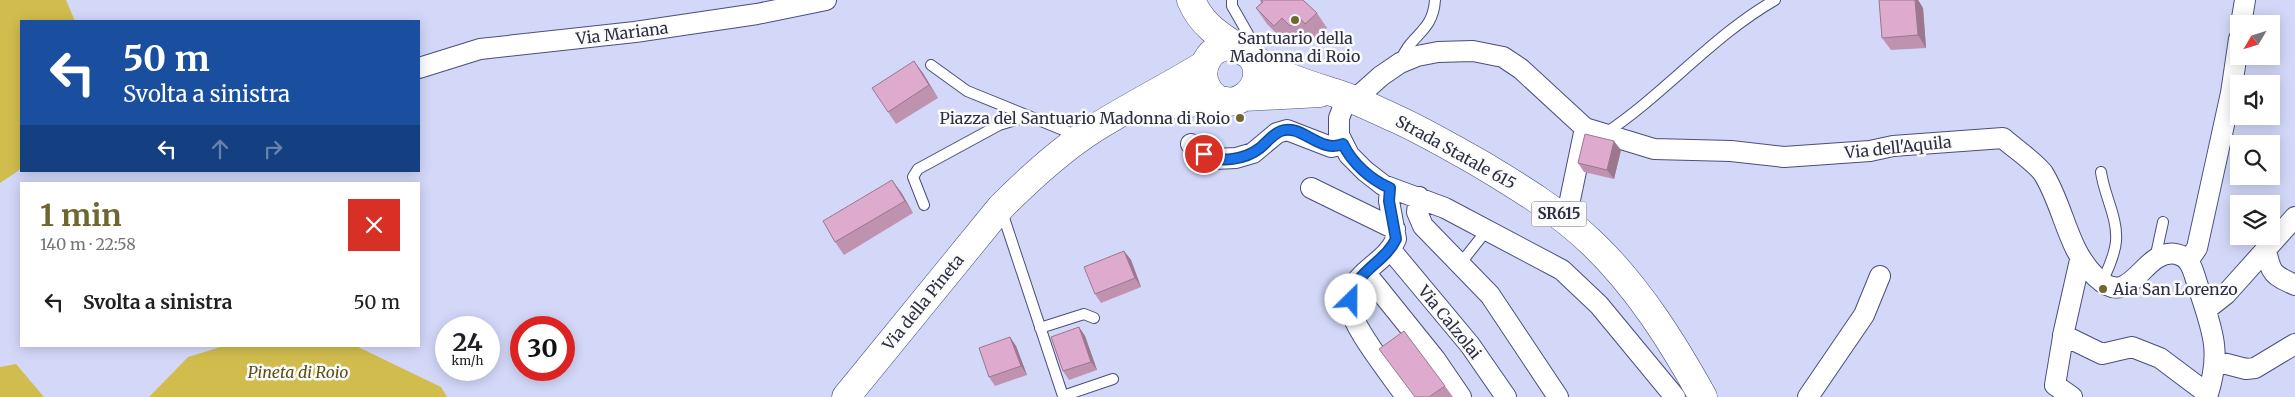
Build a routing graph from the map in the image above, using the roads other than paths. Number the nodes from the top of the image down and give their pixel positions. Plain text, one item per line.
1 (826, 0) edge
2 (1191, 0) edge
3 (1232, 0) edge
4 (1435, 0) edge
5 (1775, 0) edge
6 (2244, 0) edge
7 (2242, 15) edge
8 (1245, 52) junction
9 (1205, 63) junction
10 (1400, 63) junction
11 (931, 65) dead end
12 (2235, 65) edge
13 (420, 68) edge
14 (1345, 97) junction
15 (1235, 99) junction
16 (1029, 116) junction
17 (1113, 118) junction
18 (1594, 131) junction
19 (1082, 137) junction
20 (1192, 144) dead end
21 (1343, 144) junction
22 (2101, 172) dead end
23 (1311, 188) dead end
24 (1390, 188) junction
25 (1419, 197) junction
26 (924, 204) dead end
27 (1001, 208) junction
28 (2295, 217) edge
29 (1566, 219) junction
30 (2163, 222) dead end
31 (1395, 229) junction
32 (1487, 230) junction
33 (1390, 249) junction
34 (2266, 250) junction
35 (2155, 259) junction
36 (2080, 260) junction
37 (2188, 261) junction
38 (1460, 264) junction
39 (1365, 272) junction
40 (1880, 276) dead end
41 (2102, 283) junction
42 (2295, 285) edge
43 (2207, 309) junction
44 (1094, 318) dead end
45 (1040, 328) junction
46 (2063, 336) junction
47 (2295, 344) edge
48 (2215, 361) junction
49 (1113, 380) dead end
50 (2208, 395) edge
51 (846, 397) edge
52 (1406, 397) edge
53 (1461, 397) edge
54 (1506, 397) edge
55 (1558, 397) edge
56 (1675, 397) edge
57 (1703, 397) edge
58 (1808, 397) edge
59 (2072, 397) edge

1 - 13 street, Via Mariana
2 - 8 main road, SR615
2 - 9 main road, SR615
3 - 8 lane
4 - 10 lane
5 - 18 lane
6 - 7 street
8 - 9 main road
8 - 14 main road, SR615
8 - 15 main road
9 - 15 main road, SR615
9 - 17 main road, Via della Pineta
10 - 14 street, Via dell'Aquila
10 - 18 street, Via dell'Aquila
11 - 16 lane
12 - 37 street
14 - 15 main road, SR615
14 - 21 street
14 - 29 main road, Strada Statale 615 / SR615
15 - 17 main road, Via della Pineta
16 - 19 lane
16 - 26 lane
17 - 19 main road, Via della Pineta
18 - 29 street
18 - 36 street, Via dell'Aquila
19 - 27 main road, Via della Pineta
20 - 21 street
21 - 24 street
22 - 41 lane
23 - 31 street
24 - 25 street
24 - 31 street
25 - 32 street
25 - 38 street
27 - 45 lane
27 - 51 main road, Via della Pineta
28 - 34 street
29 - 57 main road, Strada Statale 615 / SR615
30 - 35 lane
31 - 33 street
32 - 38 lane
32 - 56 street
33 - 39 street
33 - 54 street, Via Calzolai
34 - 42 street
34 - 43 street
35 - 37 street
35 - 41 street
36 - 41 street, Via dell'Aquila
36 - 46 street
37 - 43 street
38 - 55 street
39 - 52 street
39 - 53 street
40 - 58 street
43 - 48 street
44 - 45 lane
45 - 49 lane
46 - 50 street
46 - 59 street
47 - 48 street
48 - 50 street

